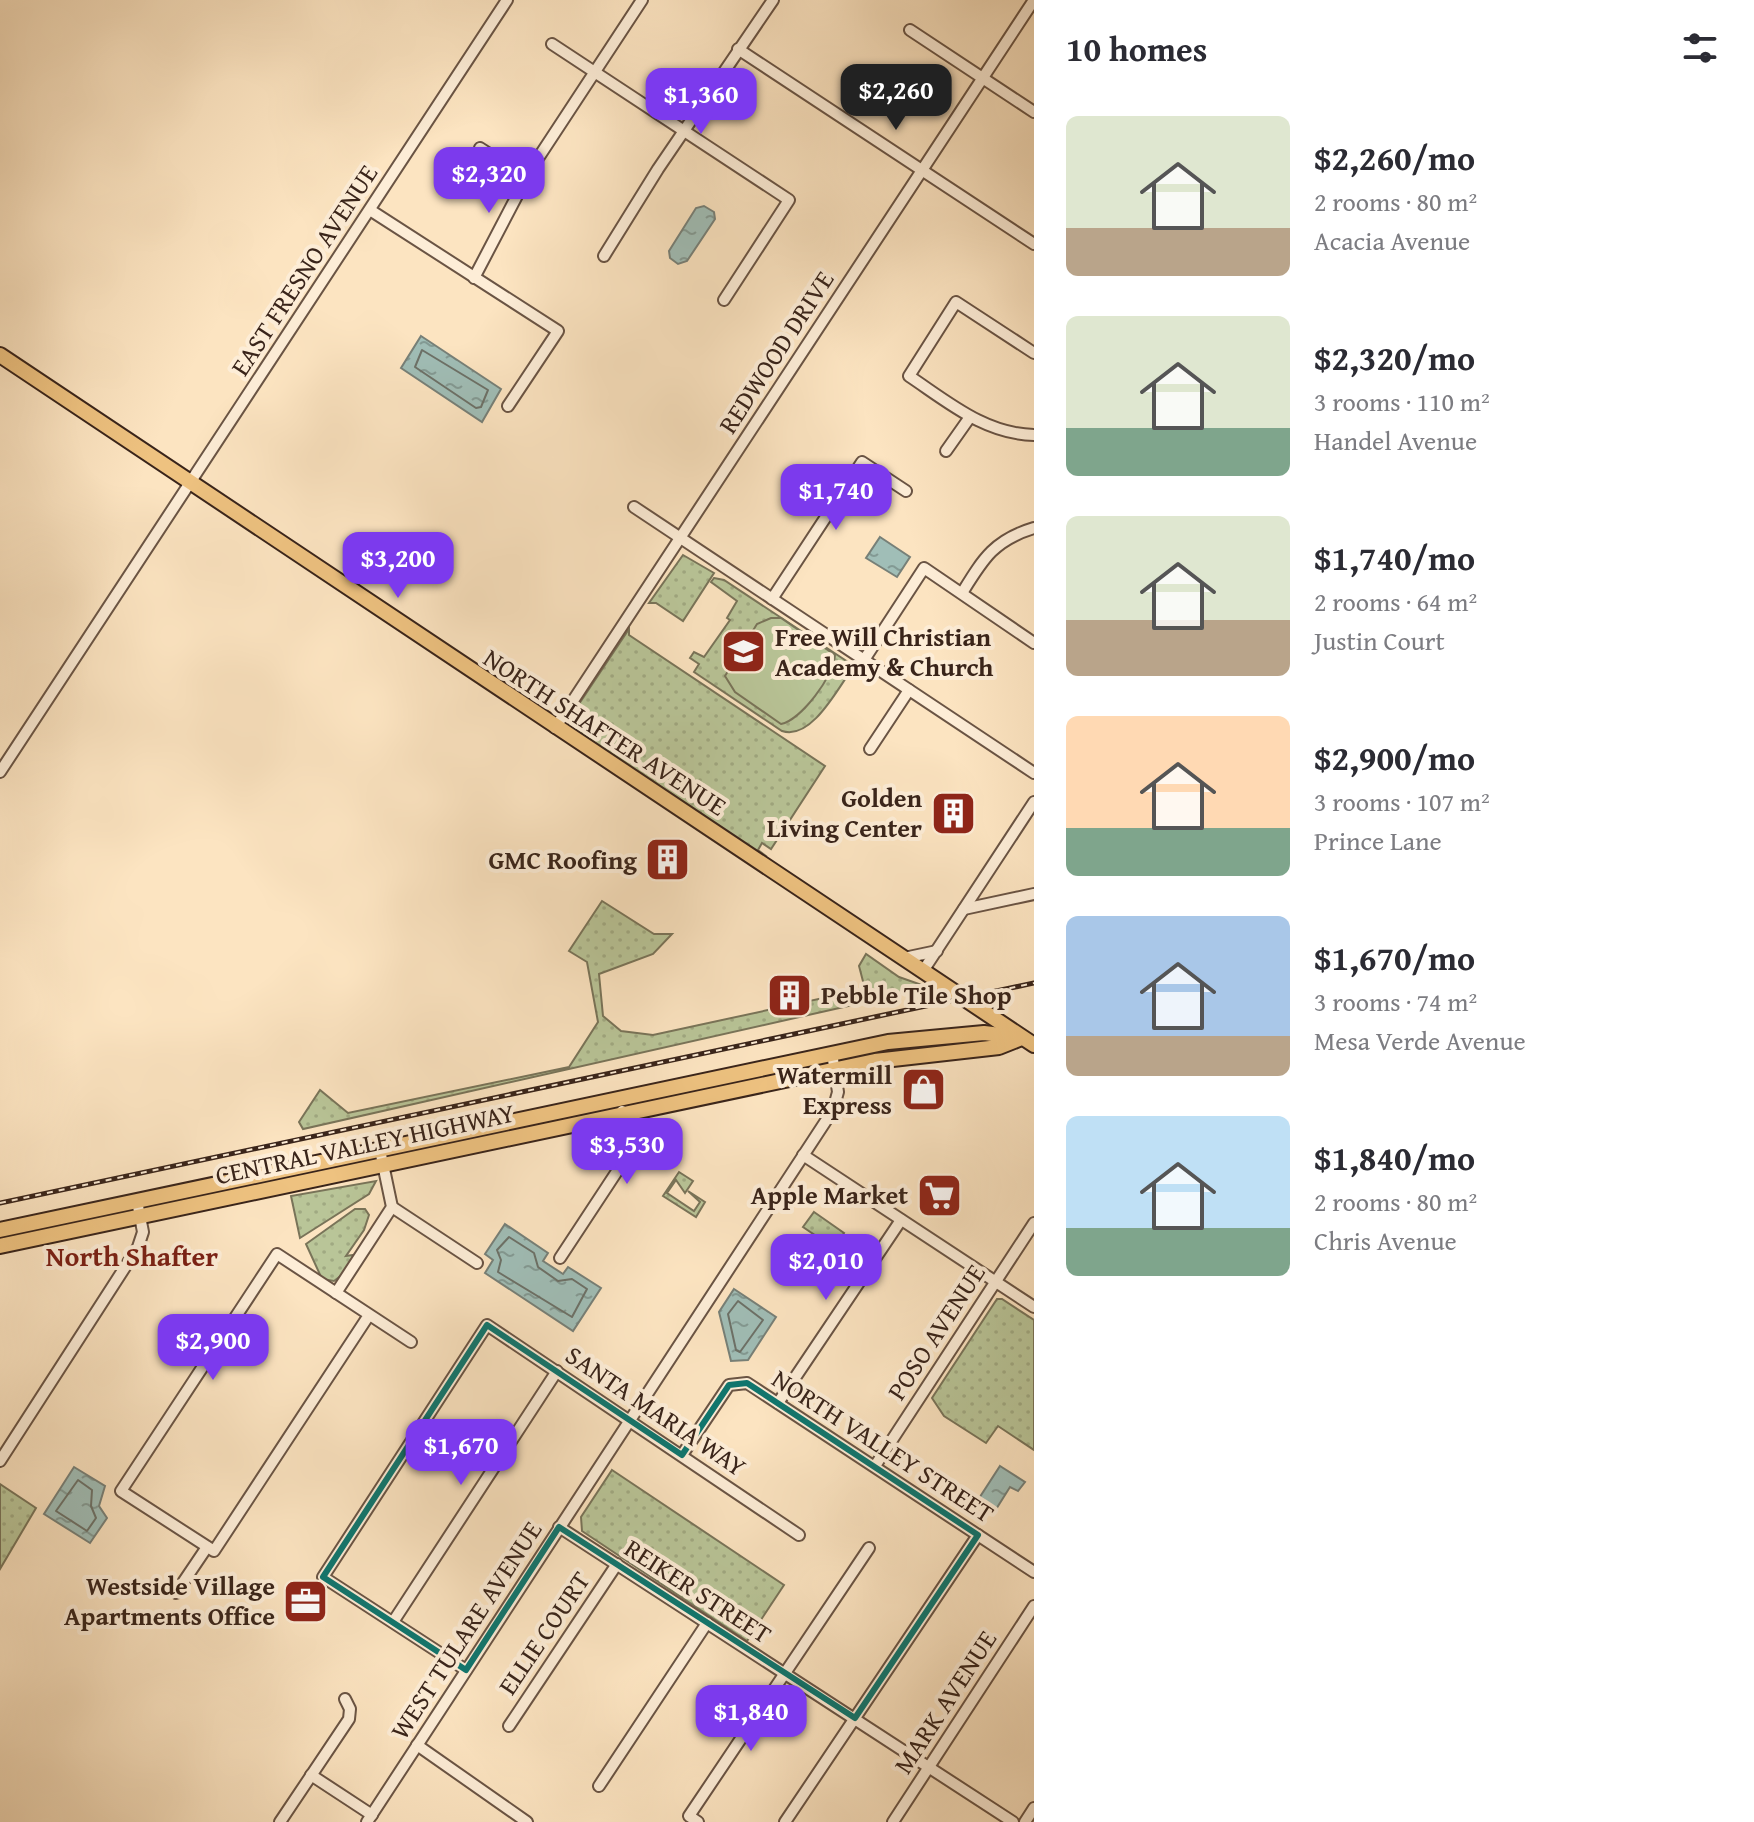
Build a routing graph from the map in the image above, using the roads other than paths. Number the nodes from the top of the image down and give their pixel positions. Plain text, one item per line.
1 (507, 0) edge
2 (642, 0) edge
3 (773, 0) edge
4 (1034, 0) edge
5 (910, 30) dead end
6 (552, 44) dead end
7 (738, 49) junction
8 (595, 72) junction
9 (983, 78) junction
10 (1034, 112) edge
11 (684, 131) junction
12 (480, 148) dead end
13 (922, 170) junction
14 (526, 178) junction
15 (370, 210) junction
16 (1034, 244) edge
17 (604, 256) dead end
18 (474, 278) junction
19 (724, 300) dead end
20 (1034, 353) edge
21 (0, 355) edge
22 (508, 406) dead end
23 (970, 417) junction
24 (1034, 435) edge
25 (946, 451) dead end
26 (191, 483) junction
27 (906, 491) dead end
28 (634, 507) dead end
29 (1034, 528) edge
30 (681, 538) junction
31 (962, 593) junction
32 (772, 599) junction
33 (1034, 643) edge
34 (864, 660) junction
35 (909, 690) junction
36 (555, 728) junction
37 (870, 749) dead end
38 (0, 772) edge
39 (1034, 773) edge
40 (1034, 802) edge
41 (1034, 894) edge
42 (964, 909) junction
43 (937, 951) junction
44 (904, 958) junction
45 (923, 971) junction
46 (1030, 1040) edge
47 (832, 1053) junction
48 (835, 1069) junction
49 (621, 1107) junction
50 (803, 1155) junction
51 (382, 1157) junction
52 (137, 1201) junction
53 (392, 1207) junction
54 (142, 1216) junction
55 (901, 1220) junction
56 (1034, 1223) edge
57 (0, 1230) edge
58 (0, 1246) edge
59 (560, 1258) dead end
60 (477, 1263) dead end
61 (995, 1282) junction
62 (336, 1293) junction
63 (1034, 1307) edge
64 (369, 1315) junction
65 (411, 1342) dead end
66 (557, 1371) junction
67 (778, 1403) junction
68 (630, 1419) junction
69 (682, 1455) junction
70 (0, 1461) edge
71 (875, 1466) junction
72 (559, 1527) junction
73 (799, 1535) dead end
74 (978, 1535) junction
75 (207, 1547) junction
76 (869, 1548) dead end
77 (617, 1564) junction
78 (1034, 1572) edge
79 (176, 1593) dead end
80 (1034, 1606) edge
81 (393, 1622) junction
82 (707, 1623) junction
83 (466, 1670) junction
84 (784, 1672) junction
85 (345, 1699) dead end
86 (855, 1718) junction
87 (509, 1726) dead end
88 (417, 1745) junction
89 (929, 1766) junction
90 (311, 1775) junction
91 (599, 1786) dead end
92 (1034, 1808) edge
93 (369, 1818) edge
94 (694, 1819) edge
95 (280, 1822) edge
96 (527, 1822) edge
97 (785, 1822) edge
98 (893, 1822) edge
99 (1013, 1822) edge
100 (1025, 1822) edge

1 - 15 street, EAST FRESNO AVENUE
2 - 8 street
3 - 7 street
4 - 9 street, REDWOOD DRIVE
5 - 9 street
6 - 8 street
7 - 11 street
7 - 13 street
8 - 11 street
8 - 14 street
9 - 10 street
9 - 13 street, REDWOOD DRIVE
11 - 17 street
11 - 19 street
12 - 14 street
13 - 16 street
13 - 30 street, REDWOOD DRIVE
14 - 18 street
15 - 18 street
15 - 26 street, EAST FRESNO AVENUE
18 - 22 street
20 - 23 street
21 - 26 main road, NORTH SHAFTER AVENUE
23 - 24 street
23 - 25 street
26 - 36 main road, NORTH SHAFTER AVENUE
26 - 38 street, EAST FRESNO AVENUE
27 - 32 street
28 - 30 street
29 - 31 street
30 - 32 street
30 - 36 street, REDWOOD DRIVE
31 - 33 street
31 - 34 street
32 - 34 street
34 - 35 street
35 - 37 street
35 - 39 street
36 - 44 main road, NORTH SHAFTER AVENUE
40 - 42 street
41 - 42 street
42 - 43 street
43 - 44 street
43 - 45 street
44 - 45 main road, NORTH SHAFTER AVENUE
45 - 46 main road, NORTH SHAFTER AVENUE
46 - 47 main road, CENTRAL VALLEY HIGHWAY
46 - 48 main road, CENTRAL VALLEY HIGHWAY
47 - 48 street, WEST TULARE AVENUE
47 - 49 main road, CENTRAL VALLEY HIGHWAY
48 - 49 main road, CENTRAL VALLEY HIGHWAY
48 - 50 street, WEST TULARE AVENUE
49 - 51 main road, CENTRAL VALLEY HIGHWAY
49 - 59 street
50 - 55 street
50 - 68 street, WEST TULARE AVENUE
51 - 52 main road, CENTRAL VALLEY HIGHWAY
51 - 53 street
51 - 54 main road, CENTRAL VALLEY HIGHWAY
52 - 54 street
52 - 57 main road, CENTRAL VALLEY HIGHWAY
53 - 60 street
53 - 62 street
54 - 58 main road, CENTRAL VALLEY HIGHWAY
54 - 70 street
55 - 61 street
55 - 67 street
56 - 61 street, POSO AVENUE
61 - 63 street
61 - 71 street, POSO AVENUE
62 - 64 street
62 - 75 street
64 - 65 street
64 - 75 street
66 - 68 street, SANTA MARIA WAY
66 - 81 street
66 - 81 street, SANTA MARIA WAY
67 - 69 street, NORTH VALLEY STREET
67 - 71 street, NORTH VALLEY STREET
68 - 69 street, SANTA MARIA WAY
68 - 72 street, WEST TULARE AVENUE
69 - 73 street, SANTA MARIA WAY
71 - 74 street, NORTH VALLEY STREET
72 - 77 street, REIKER STREET
72 - 83 street, WEST TULARE AVENUE
74 - 78 street, NORTH VALLEY STREET
74 - 86 street
75 - 79 street
76 - 84 street
77 - 82 street, REIKER STREET
77 - 87 street, ELLIE COURT
80 - 89 street, MARK AVENUE
81 - 83 street
82 - 84 street, REIKER STREET
82 - 91 street
83 - 88 street, WEST TULARE AVENUE
84 - 86 street, REIKER STREET
84 - 94 street
85 - 90 street
86 - 89 street, REIKER STREET
86 - 97 street
88 - 93 street, WEST TULARE AVENUE
88 - 96 street
89 - 98 street, MARK AVENUE
89 - 99 street, REIKER STREET
90 - 93 street
90 - 95 street
92 - 100 street

